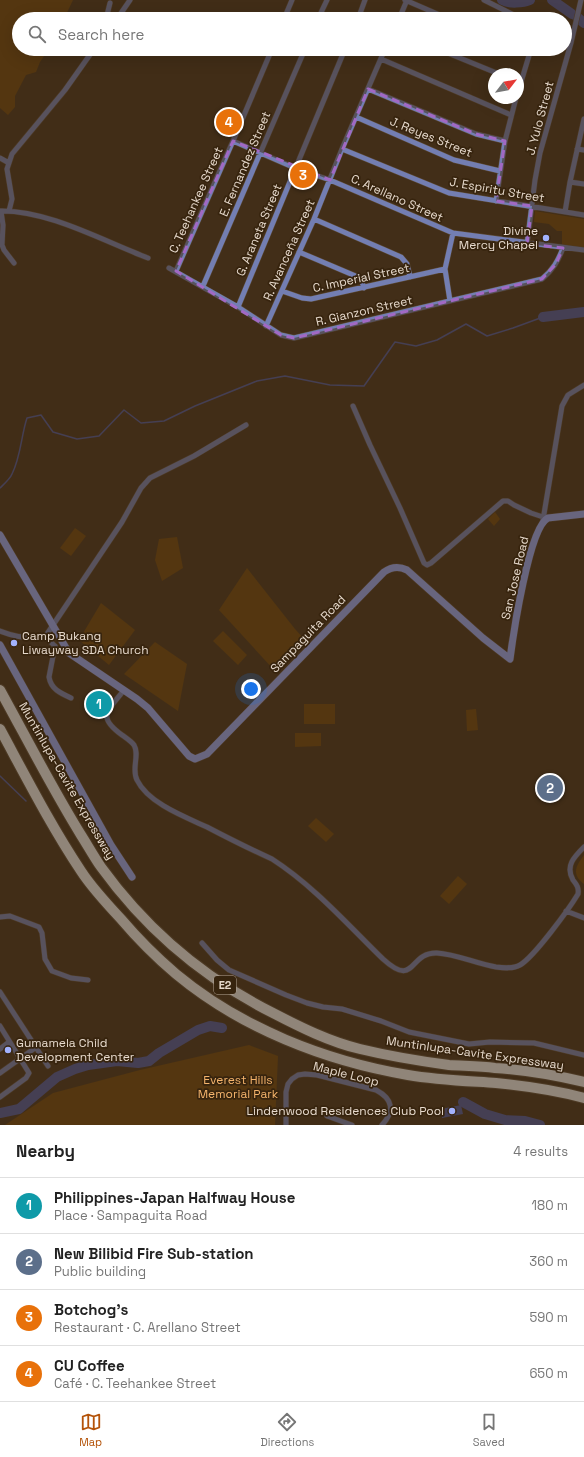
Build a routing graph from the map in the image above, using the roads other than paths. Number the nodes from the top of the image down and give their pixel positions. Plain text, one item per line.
1 (130, 0) edge
2 (292, 0) edge
3 (327, 0) edge
4 (366, 0) edge
5 (406, 0) edge
6 (484, 0) edge
7 (581, 0) edge
8 (110, 3) dead end
9 (108, 12) edge
10 (122, 12) edge
11 (287, 12) edge
12 (321, 12) edge
13 (361, 12) edge
14 (401, 12) edge
15 (433, 12) edge
16 (508, 12) edge
17 (572, 39) edge
18 (89, 56) edge
19 (269, 56) edge
20 (302, 56) edge
21 (342, 56) edge
22 (455, 56) edge
23 (529, 56) edge
24 (567, 56) edge
25 (381, 58) joint
26 (524, 69) edge
27 (488, 70) edge
28 (368, 89) junction
29 (514, 104) edge
30 (511, 114) junction
31 (356, 117) junction
32 (584, 119) edge
33 (233, 141) junction
34 (505, 142) junction
35 (576, 149) junction
36 (342, 150) junction
37 (584, 150) edge
38 (260, 153) junction
39 (0, 158) edge
40 (9, 163) junction
41 (295, 168) junction
42 (500, 171) junction
43 (330, 180) junction
44 (570, 182) junction
45 (584, 184) edge
46 (496, 201) junction
47 (532, 206) junction
48 (1, 211) edge
49 (9, 211) junction
50 (565, 212) junction
51 (584, 215) edge
52 (314, 220) junction
53 (453, 233) junction
54 (527, 244) junction
55 (563, 248) junction
56 (584, 250) edge
57 (299, 252) junction
58 (148, 258) dead end
59 (14, 263) dead end
60 (169, 268) dead end
61 (444, 269) junction
62 (176, 271) junction
63 (410, 277) junction
64 (203, 286) junction
65 (364, 288) junction
66 (282, 291) junction
67 (450, 301) junction
68 (238, 307) junction
69 (266, 326) junction
70 (584, 385) edge
71 (354, 406) dead end
72 (246, 425) dead end
73 (584, 514) edge
74 (543, 520) junction
75 (0, 536) edge
76 (53, 626) junction
77 (0, 631) edge
78 (45, 637) junction
79 (63, 644) junction
80 (0, 645) edge
81 (55, 646) junction
82 (510, 659) joint
83 (0, 690) edge
84 (124, 690) junction
85 (71, 698) dead end
86 (0, 729) edge
87 (584, 847) edge
88 (132, 877) dead end
89 (566, 911) junction
90 (0, 917) edge
91 (584, 918) edge
92 (202, 943) dead end
93 (88, 980) dead end
94 (0, 992) edge
95 (0, 1026) edge
96 (9, 1042) junction
97 (42, 1043) dead end
98 (35, 1048) junction
99 (0, 1049) edge
100 (584, 1055) edge
101 (20, 1059) junction
102 (48, 1066) dead end
103 (0, 1073) edge
104 (584, 1082) edge
105 (0, 1097) edge
106 (584, 1098) edge
107 (327, 1116) dead end
108 (286, 1125) edge
109 (352, 1125) edge
110 (382, 1125) edge

1 - 10 street
2 - 11 street
3 - 12 street
4 - 13 street
5 - 14 street
5 - 15 street
6 - 16 street
7 - 17 street, J. Yulo Street
8 - 9 street
18 - 40 street
19 - 33 street, C. Teehankee Street
20 - 38 street, E. Fernandez Street
21 - 41 street, G. Araneta Street
22 - 27 street
23 - 26 street
24 - 47 street, J. Yulo Street
25 - 28 street, R. Avanceña Street
25 - 30 street
28 - 31 street, R. Avanceña Street
28 - 34 street
29 - 30 street
30 - 34 street
31 - 36 street, R. Avanceña Street
31 - 42 street, J. Reyes Street
32 - 35 street
33 - 38 street, C. Arellano Street
33 - 62 street, C. Teehankee Street
34 - 42 street
35 - 37 street
35 - 44 street
36 - 43 street, R. Avanceña Street
36 - 46 street, J. Espiritu Street
38 - 41 street, C. Arellano Street
38 - 64 street, E. Fernandez Street
39 - 40 street
40 - 49 street
41 - 43 street, C. Arellano Street
41 - 68 street, G. Araneta Street
42 - 46 street
43 - 52 street, R. Avanceña Street
43 - 53 street, C. Arellano Street
44 - 45 street
44 - 50 street
46 - 47 street, J. Espiritu Street
47 - 50 street, J. Espiritu Street
47 - 54 street, J. Yulo Street
48 - 49 street
48 - 59 street
49 - 58 street
50 - 51 street, J. Espiritu Street
52 - 57 street, R. Avanceña Street
52 - 63 street
53 - 54 street, C. Arellano Street
53 - 61 street
54 - 55 street, C. Arellano Street
55 - 56 street, C. Arellano Street
55 - 67 street, R. Gianzon Street
57 - 65 street
57 - 66 street, R. Avanceña Street
60 - 62 street, R. Gianzon Street
61 - 63 street, C. Imperial Street
61 - 67 street
62 - 64 street, R. Gianzon Street
63 - 65 street, C. Imperial Street
64 - 68 street, R. Gianzon Street
65 - 66 street, C. Imperial Street
66 - 69 street, R. Avanceña Street
67 - 69 street, R. Gianzon Street
68 - 69 street, R. Gianzon Street
70 - 74 street
71 - 74 street
72 - 76 street
73 - 74 street
74 - 82 street, San Jose Road
75 - 76 street, Sampaguita Road
76 - 78 street
76 - 79 street, Sampaguita Road
77 - 78 street
78 - 81 street
79 - 81 street
79 - 84 street, Sampaguita Road
80 - 88 street
81 - 85 street
82 - 84 street, Sampaguita Road
83 - 104 highway, Muntinlupa-Cavite Expressway / E2
84 - 89 street
86 - 106 highway, E2
87 - 89 street
89 - 91 street
90 - 93 street
92 - 100 street
94 - 98 street
95 - 96 street
96 - 99 street
96 - 101 street
97 - 98 street
98 - 101 street
98 - 102 street
101 - 103 street
101 - 105 street
107 - 109 street
108 - 110 street, Maple Loop

